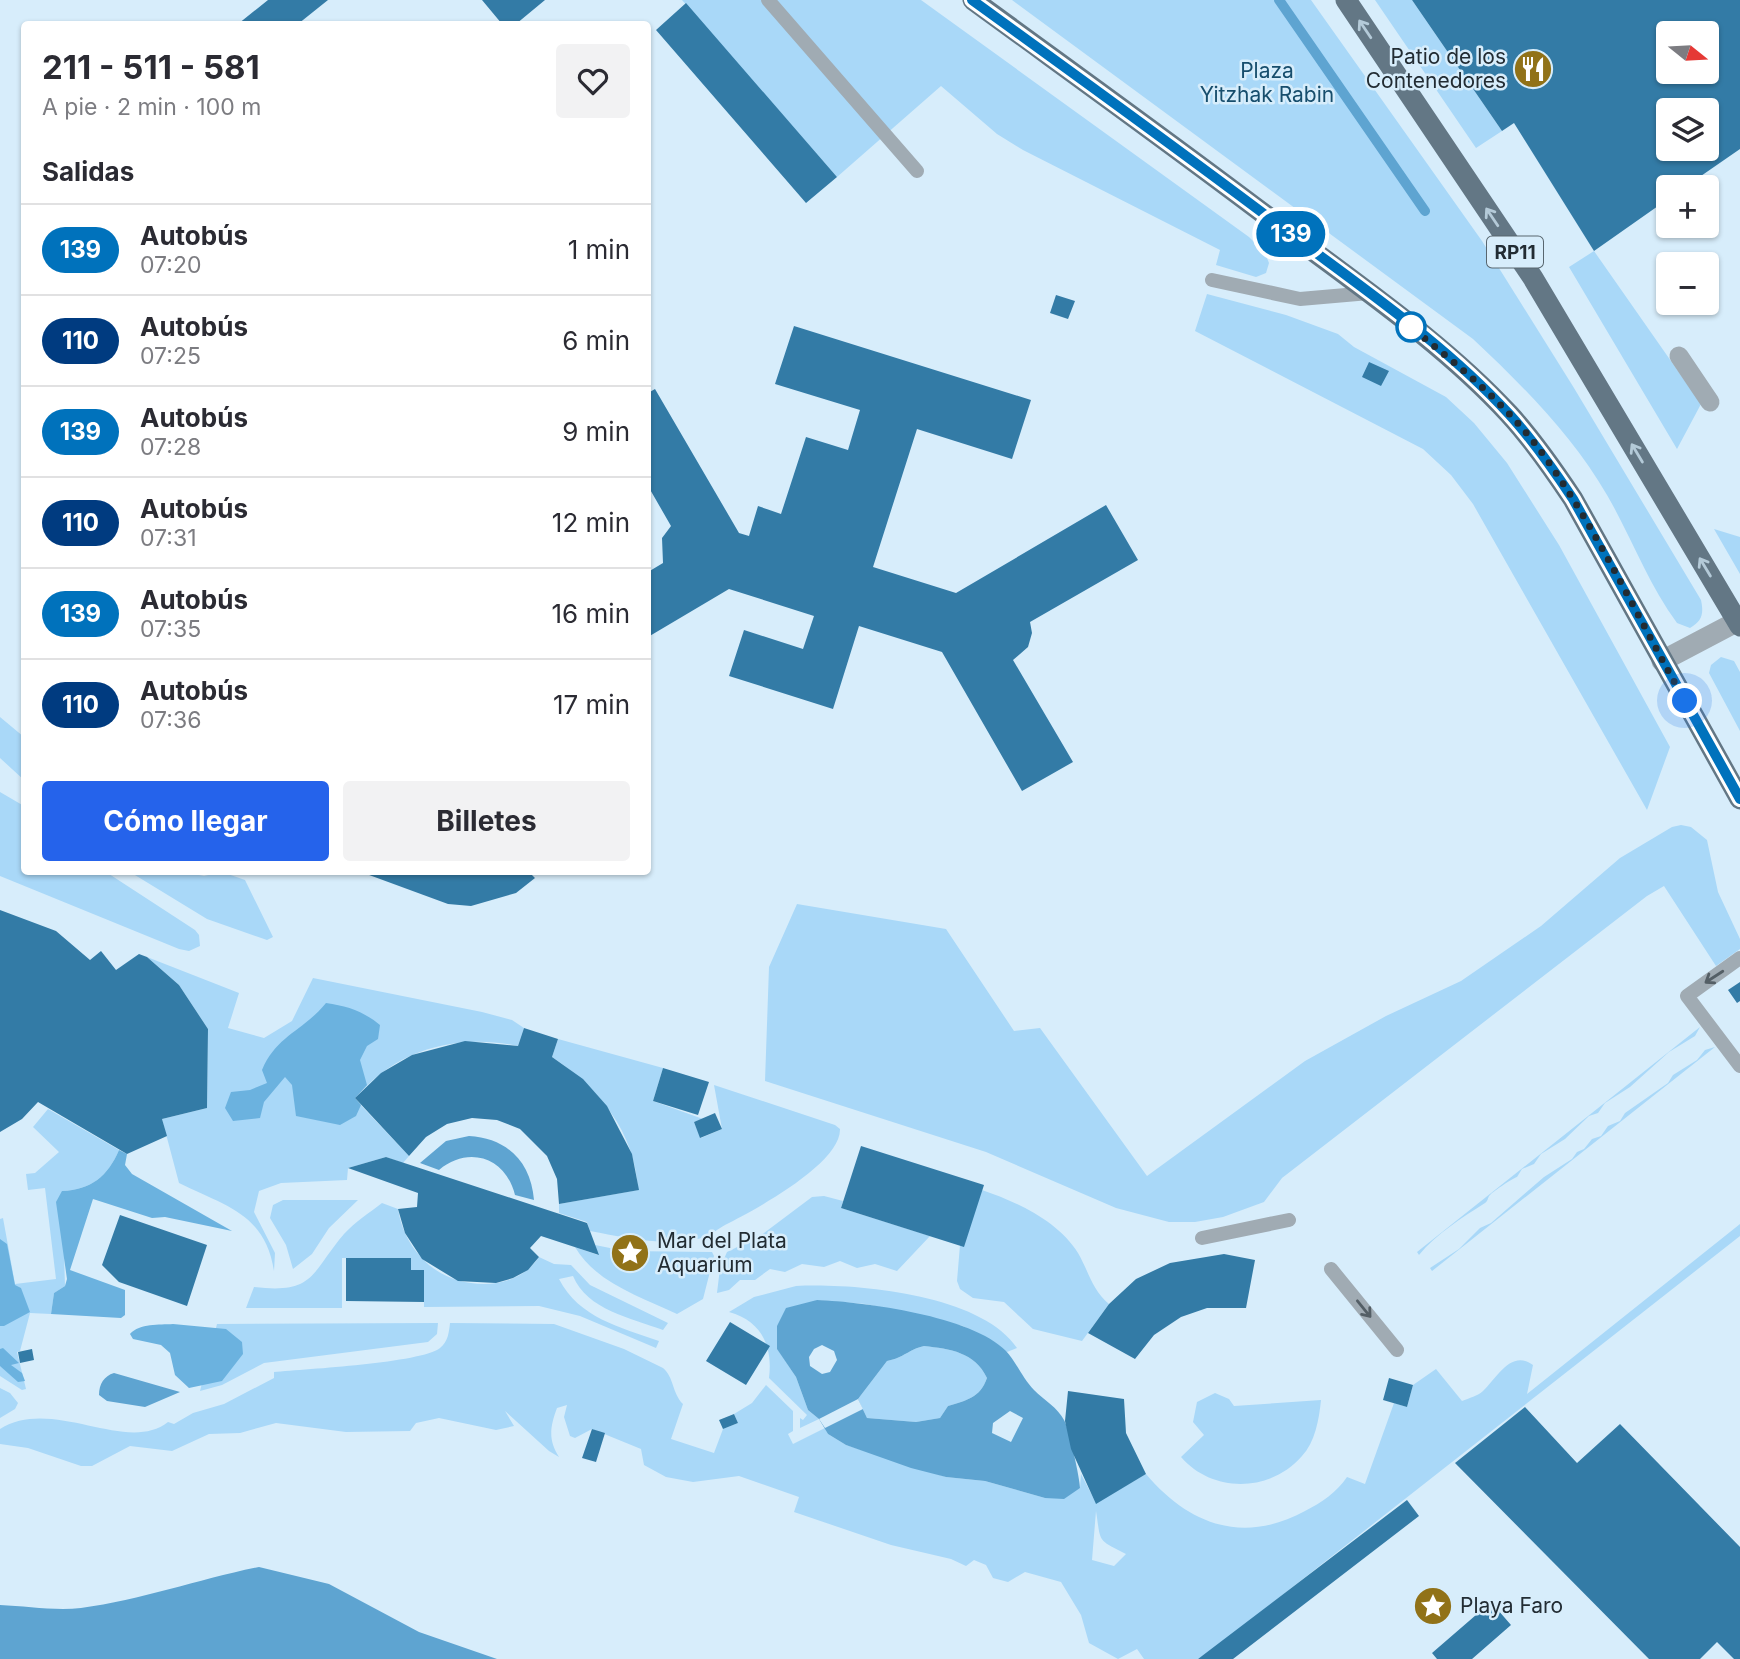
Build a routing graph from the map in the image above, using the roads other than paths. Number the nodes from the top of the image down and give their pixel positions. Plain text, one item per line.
1 (768, 0) edge
2 (972, 0) edge
3 (1346, 0) edge
4 (917, 172) dead end
5 (1212, 280) dead end
6 (1369, 293) junction
7 (1679, 356) dead end
8 (1710, 402) dead end
9 (1739, 623) edge
10 (1662, 661) junction
11 (1740, 799) edge
12 (1740, 958) edge
13 (1740, 1066) edge
14 (1289, 1220) dead end
15 (1202, 1238) dead end
16 (1331, 1269) dead end
17 (1397, 1350) dead end

1 - 4 lane
2 - 6 main road
9 -> 3 main road, RP11
5 - 6 lane
6 - 10 main road
7 - 8 street
9 - 10 street
10 - 11 main road
12 -> 13 lane
14 - 15 lane
16 -> 17 lane

